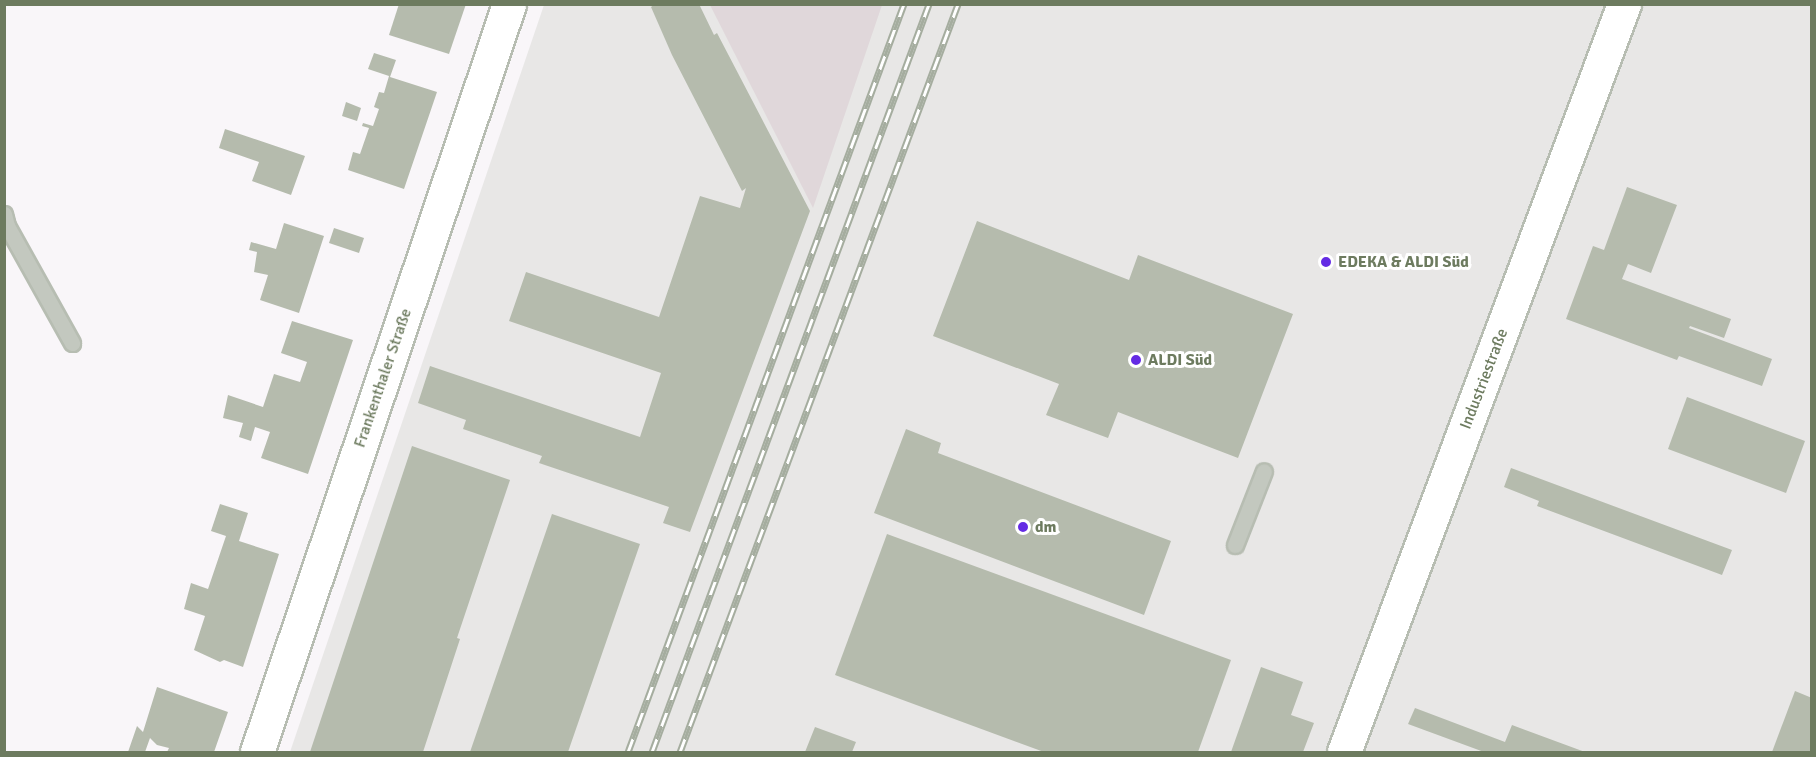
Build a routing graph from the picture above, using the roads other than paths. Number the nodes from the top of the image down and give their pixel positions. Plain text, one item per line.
1 (510, 4) edge
2 (1624, 4) edge
3 (4, 214) edge
4 (72, 343) dead end
5 (1264, 471) dead end
6 (1235, 545) dead end
7 (257, 753) edge
8 (1344, 753) edge

1 - 7 street, Frankenthaler Straße
2 - 8 street, Industriestraße
3 - 4 lane
5 - 6 lane

